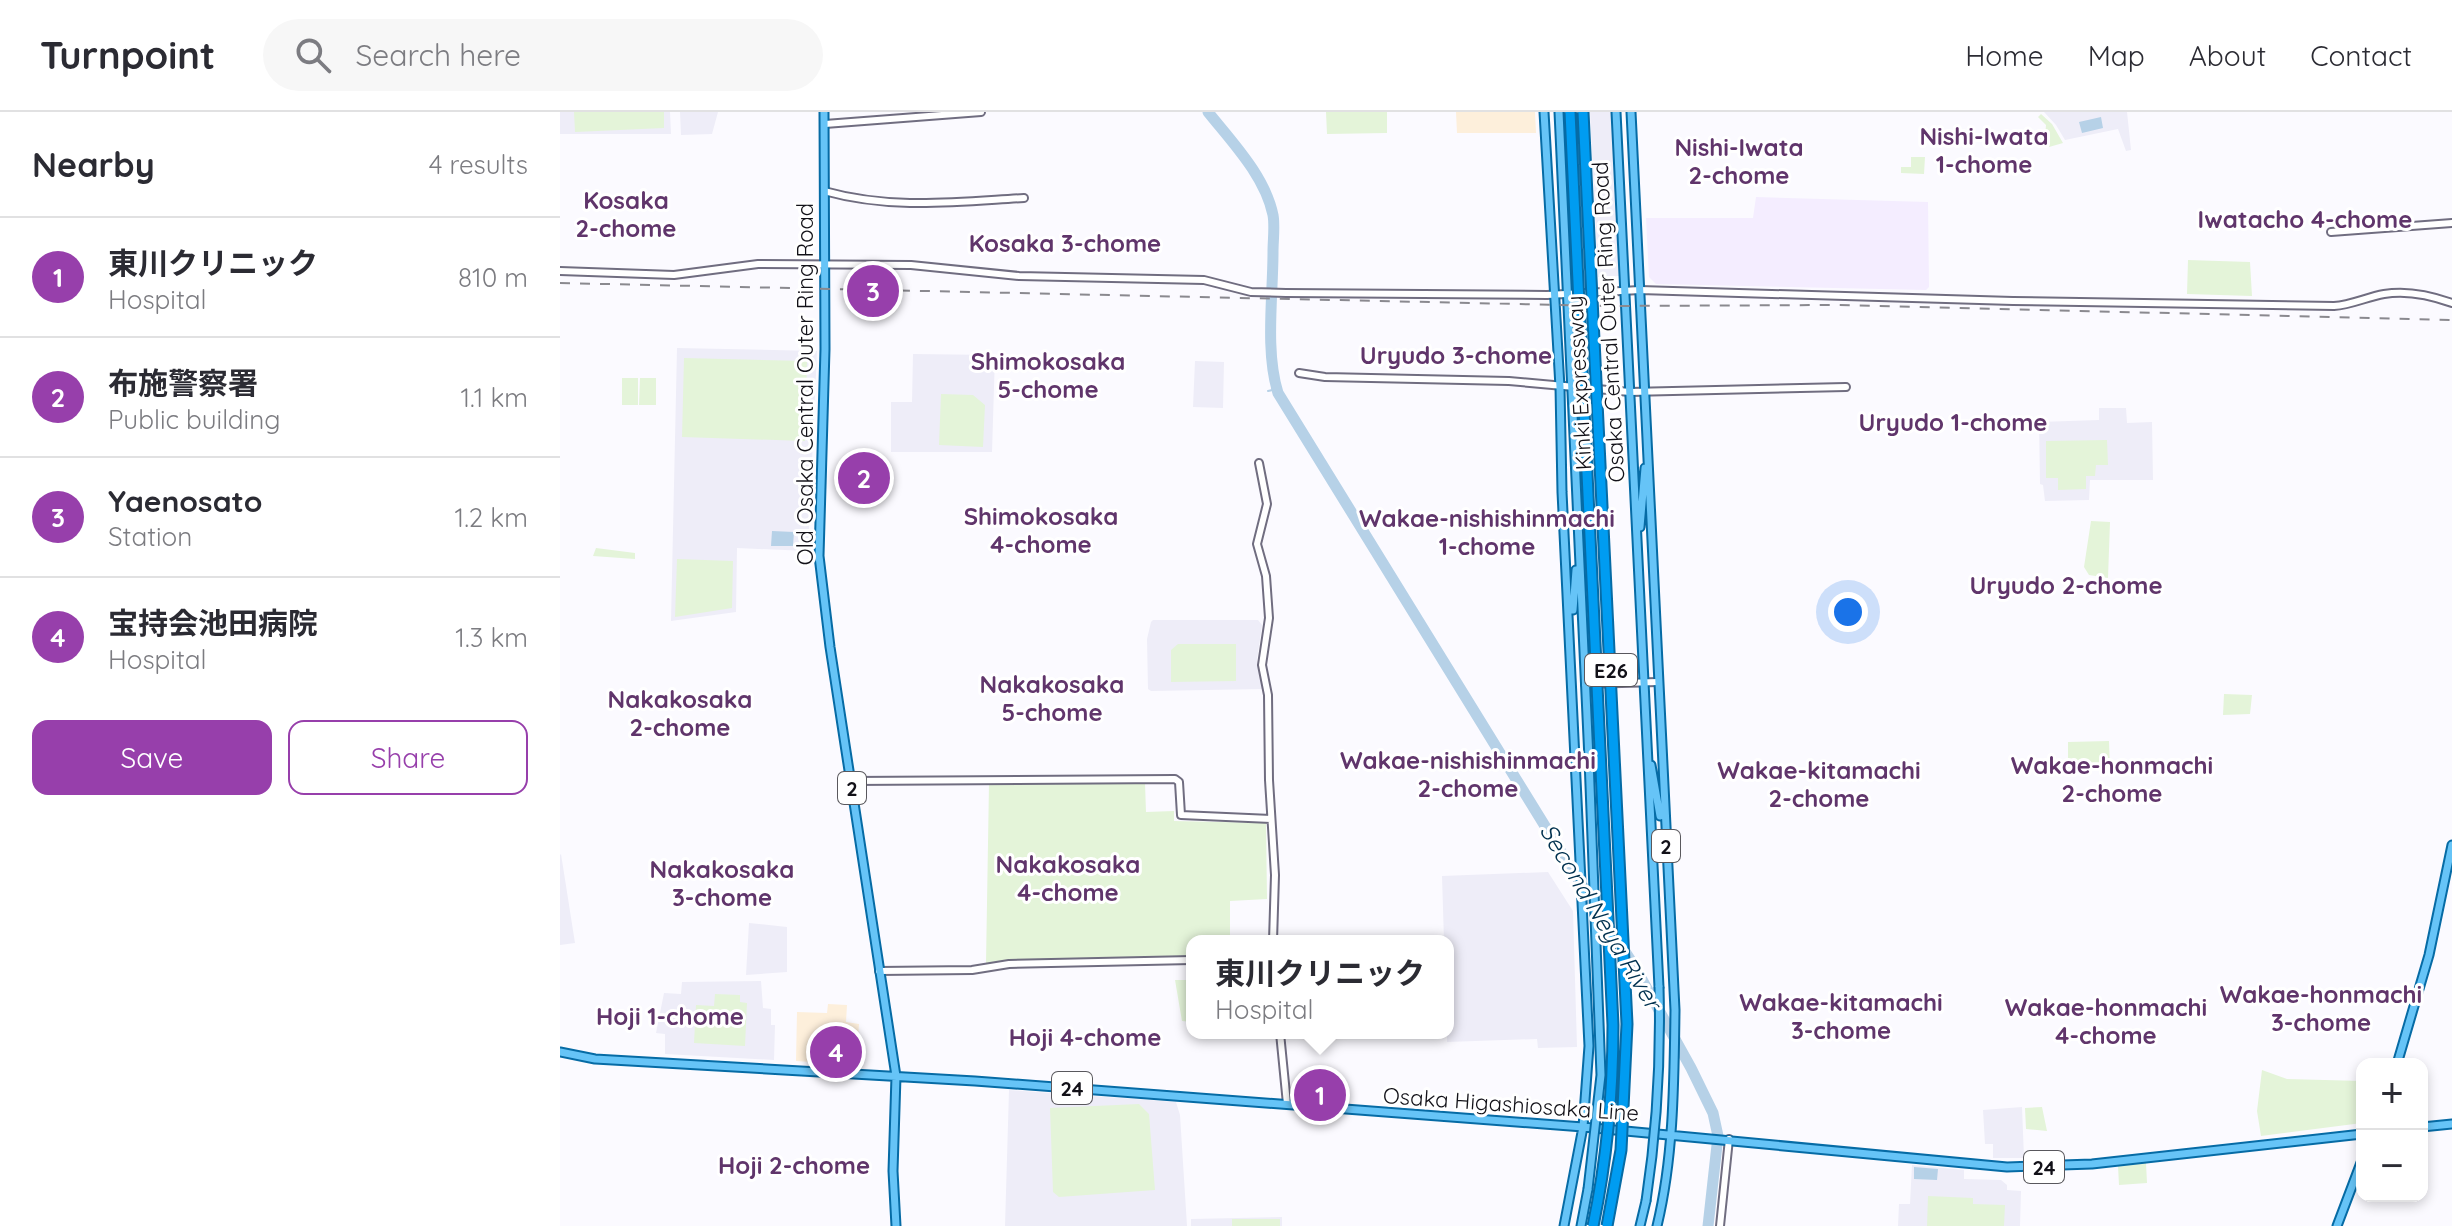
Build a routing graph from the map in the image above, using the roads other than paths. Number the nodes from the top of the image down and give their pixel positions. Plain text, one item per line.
1 (824, 112) edge
2 (981, 112) edge
3 (1544, 112) edge
4 (1557, 112) edge
5 (1570, 112) edge
6 (1583, 112) edge
7 (1616, 112) edge
8 (1631, 112) edge
9 (825, 124) junction
10 (824, 191) junction
11 (1024, 198) dead end
12 (2452, 223) edge
13 (2331, 232) dead end
14 (824, 263) junction
15 (560, 271) edge
16 (1640, 290) junction
17 (1625, 291) junction
18 (1554, 294) junction
19 (1568, 294) junction
20 (2452, 303) edge
21 (1299, 373) dead end
22 (1560, 387) junction
23 (1572, 387) junction
24 (1846, 387) dead end
25 (1630, 392) junction
26 (1645, 392) junction
27 (1647, 438) junction
28 (1259, 463) dead end
29 (1578, 542) junction
30 (1638, 574) junction
31 (1570, 640) junction
32 (1644, 682) junction
33 (1658, 682) junction
34 (1585, 684) junction
35 (1647, 747) junction
36 (851, 781) junction
37 (1271, 819) junction
38 (2452, 845) edge
39 (1667, 861) junction
40 (1273, 935) edge
41 (1186, 960) edge
42 (879, 971) junction
43 (1281, 1039) edge
44 (560, 1052) edge
45 (2399, 1058) edge
46 (896, 1076) junction
47 (1287, 1104) junction
48 (2452, 1124) edge
49 (2428, 1126) edge
50 (1583, 1127) junction
51 (1670, 1134) junction
52 (2356, 1135) edge
53 (1727, 1139) junction
54 (2356, 1176) edge
55 (896, 1226) edge
56 (1564, 1226) edge
57 (1581, 1226) edge
58 (1593, 1226) edge
59 (1607, 1226) edge
60 (1640, 1226) edge
61 (1657, 1226) edge
62 (1720, 1226) edge
63 (2337, 1226) edge

1 - 9 main road, Old Osaka Central Outer Ring Road / 2
2 - 9 street
3 - 18 main road
4 - 19 main road, Osaka Central Outer Ring Road
5 - 58 highway, Kinki Expressway / E26, bridge
6 - 59 highway, Kinki Expressway / E26, bridge
7 - 17 main road, Osaka Central Outer Ring Road / 2
8 - 16 main road, 2
9 - 10 main road, Old Osaka Central Outer Ring Road / 2
10 - 11 street
10 - 14 main road, Old Osaka Central Outer Ring Road / 2
12 - 13 street
14 - 15 street
14 - 18 street
14 - 36 main road, Old Osaka Central Outer Ring Road / 2
16 - 17 street
16 - 20 street
16 - 26 main road, 2
17 - 19 street
17 - 25 main road, Osaka Central Outer Ring Road / 2
18 - 19 street
18 - 22 main road
19 - 23 main road, Osaka Central Outer Ring Road
21 - 22 street
22 - 23 street
22 - 31 main road
23 - 25 street
23 - 29 main road, Osaka Central Outer Ring Road
24 - 26 street
25 - 26 street
25 - 30 main road, Osaka Central Outer Ring Road / 2
26 - 27 main road, 2
27 - 30 main road
27 - 33 main road, 2
28 - 37 street
29 - 31 main road
29 - 34 main road, Osaka Central Outer Ring Road
30 - 32 main road, Osaka Central Outer Ring Road / 2
31 - 50 main road
32 - 33 street
32 - 34 street
32 - 35 main road, Osaka Central Outer Ring Road / 2
33 - 39 main road, 2
34 - 57 main road, Osaka Central Outer Ring Road, bridge
35 - 39 main road
35 - 60 main road, Osaka Central Outer Ring Road / 2, bridge
36 - 37 street
36 - 42 main road, Old Osaka Central Outer Ring Road / 2
37 - 40 street
38 - 45 main road
39 - 51 main road, 2
41 - 42 street
42 - 46 main road, Old Osaka Central Outer Ring Road / 2
43 - 47 street
44 - 46 main road, Osaka Higashiosaka Line / 24
46 - 47 main road, Osaka Higashiosaka Line / 24
46 - 55 main road, Old Osaka Central Outer Ring Road / 2
47 - 50 main road, Osaka Higashiosaka Line / 24
48 - 49 main road
50 - 51 main road, Osaka Higashiosaka Line / 24
50 - 56 main road
51 - 53 main road, Osaka Higashiosaka Line / 24
51 - 61 main road, 2
52 - 53 main road, Osaka Higashiosaka Line / 24
53 - 62 street
54 - 63 main road

